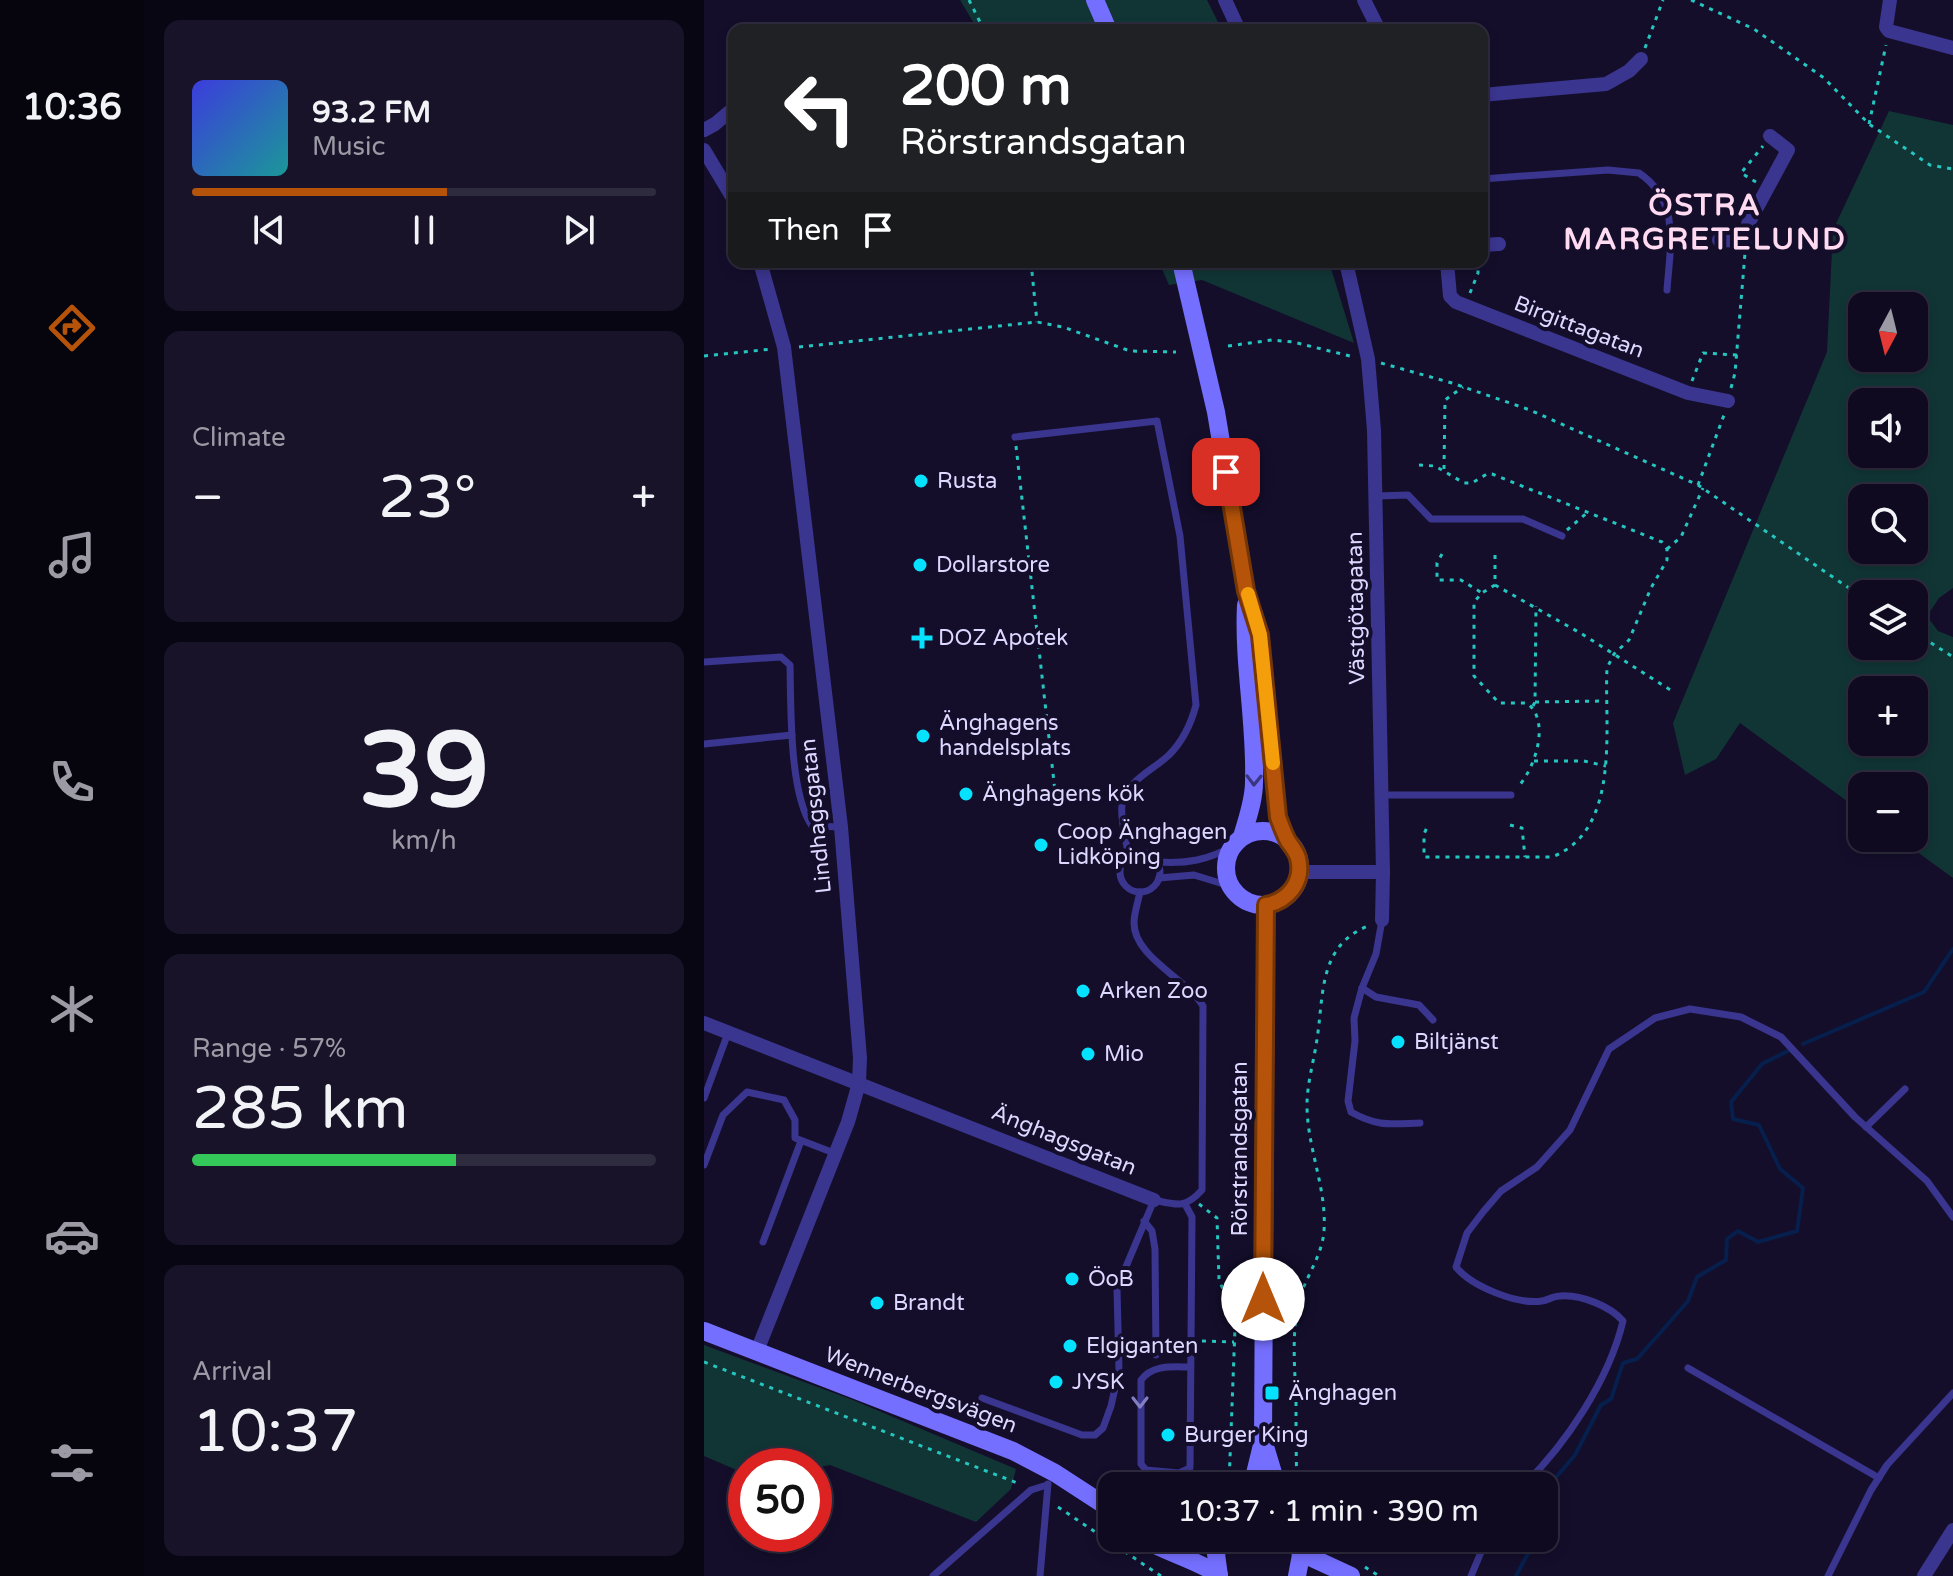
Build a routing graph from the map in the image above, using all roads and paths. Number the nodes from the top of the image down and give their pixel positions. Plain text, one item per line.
1 (969, 0) edge
2 (1095, 0) edge
3 (1225, 0) edge
4 (1364, 0) edge
5 (1663, 0) edge
6 (1691, 0) edge
7 (1890, 0) edge
8 (981, 24) edge
9 (1105, 24) edge
10 (1236, 24) edge
11 (1376, 24) edge
12 (1889, 31) junction
13 (1953, 48) edge
14 (1641, 59) joint
15 (1488, 94) edge
16 (728, 112) edge
17 (1869, 124) junction
18 (704, 130) edge
19 (1770, 136) joint
20 (704, 150) edge
21 (1953, 169) edge
22 (1488, 179) edge
23 (1767, 189) junction
24 (728, 190) edge
25 (1719, 240) dead end
26 (1746, 241) junction
27 (1499, 244) dead end
28 (1488, 245) edge
29 (762, 268) edge
30 (1032, 268) edge
31 (1182, 268) edge
32 (1347, 268) edge
33 (1448, 268) edge
34 (1478, 268) edge
35 (1667, 290) dead end
36 (1465, 305) junction
37 (1037, 322) junction
38 (1228, 346) dead end
39 (784, 347) junction
40 (1176, 352) dead end
41 (1737, 355) junction
42 (704, 356) edge
43 (1368, 359) junction
44 (1463, 387) junction
45 (1688, 393) junction
46 (1728, 401) junction
47 (1015, 437) joint
48 (1419, 465) dead end
49 (1444, 469) junction
50 (1698, 485) junction
51 (1703, 488) junction
52 (1376, 496) junction
53 (1588, 512) junction
54 (1562, 536) joint
55 (1667, 549) junction
56 (1442, 554) dead end
57 (1495, 555) dead end
58 (1495, 585) junction
59 (1848, 587) edge
60 (1246, 591) junction
61 (1482, 593) junction
62 (1536, 606) junction
63 (1928, 641) edge
64 (1614, 654) junction
65 (1953, 657) edge
66 (704, 662) edge
67 (1672, 691) dead end
68 (1606, 701) junction
69 (1535, 702) junction
70 (1533, 707) junction
71 (792, 735) junction
72 (704, 744) edge
73 (1534, 761) junction
74 (1607, 766) junction
75 (1383, 795) junction
76 (1511, 795) joint
77 (1056, 800) dead end
78 (1428, 825) dead end
79 (1510, 825) dead end
80 (841, 827) junction
81 (1238, 841) junction
82 (1287, 841) junction
83 (1129, 856) junction
84 (1525, 857) junction
85 (1158, 862) junction
86 (1299, 872) junction
87 (1383, 872) junction
88 (1159, 878) junction
89 (1230, 886) junction
90 (1140, 892) junction
91 (1266, 905) junction
92 (1382, 920) junction
93 (1362, 988) junction
94 (1433, 1020) dead end
95 (704, 1023) edge
96 (729, 1031) junction
97 (859, 1083) junction
98 (1905, 1089) dead end
99 (704, 1098) edge
100 (1420, 1123) dead end
101 (1866, 1127) junction
102 (801, 1141) junction
103 (834, 1153) junction
104 (704, 1165) edge
105 (1154, 1200) junction
106 (1189, 1202) junction
107 (1953, 1217) edge
108 (1144, 1221) junction
109 (763, 1242) dead end
110 (704, 1331) edge
111 (1118, 1341) junction
112 (1155, 1341) junction
113 (1178, 1341) junction
114 (1192, 1341) junction
115 (1234, 1342) junction
116 (757, 1351) junction
117 (1156, 1355) dead end
118 (704, 1362) edge
119 (1178, 1367) junction
120 (1191, 1367) junction
121 (1688, 1368) dead end
122 (1953, 1393) edge
123 (982, 1398) dead end
124 (1263, 1441) junction
125 (1230, 1472) edge
126 (1255, 1472) edge
127 (1273, 1472) edge
128 (1297, 1472) edge
129 (1537, 1472) edge
130 (1879, 1478) junction
131 (1051, 1479) junction
132 (1031, 1490) junction
133 (1048, 1500) junction
134 (1098, 1503) edge
135 (1953, 1530) edge
136 (1171, 1552) edge
137 (1217, 1552) edge
138 (1300, 1552) edge
139 (1306, 1552) edge
140 (1481, 1552) edge
141 (1219, 1575) edge
142 (933, 1576) edge
143 (1040, 1576) edge
144 (1161, 1576) edge
145 (1297, 1576) edge
146 (1351, 1576) edge
147 (1471, 1576) edge
148 (1828, 1576) edge
149 (1924, 1576) edge

1 - 8 path
2 - 9 main road
3 - 10 street
4 - 11 street
5 - 14 path
6 - 17 path
7 - 12 street
12 - 13 street
12 - 17 path
14 - 15 street
16 - 18 street
17 - 21 path
19 - 23 street
19 - 23 path
20 - 24 street
22 - 35 lane
23 - 26 street
25 - 26 street
26 - 41 path
27 - 28 street
29 - 39 street, Lindhagsgatan
30 - 37 path
31 - 60 main road
32 - 43 street, Västgötagatan
33 - 36 street
34 - 36 path
36 - 45 street, Birgittagatan
37 - 39 path
37 - 40 path
38 - 43 path
39 - 42 path
39 - 80 street, Lindhagsgatan
41 - 45 path
41 - 46 path
43 - 44 path
43 - 52 street, Västgötagatan
44 - 49 path
44 - 50 path
45 - 46 street, Birgittagatan
46 - 50 path
47 - 77 path
47 - 83 lane
48 - 49 path
49 - 53 path
50 - 51 path
51 - 55 path
51 - 59 path
52 - 54 lane
52 - 75 street, Västgötagatan
53 - 54 path
53 - 55 path
55 - 64 path
56 - 61 path
57 - 58 path
58 - 61 path
58 - 62 path
60 -> 81 main road
60 - 82 main road
61 - 70 path
62 - 64 path
62 - 69 path
63 - 65 path
64 - 67 path
64 - 68 path
66 - 71 lane
68 - 69 path
68 - 74 path
69 - 70 path
70 - 73 path
71 - 72 lane
71 - 80 lane
73 - 74 path
73 - 76 path
74 - 84 path
75 - 76 lane
75 - 87 street, Västgötagatan
78 - 84 path
79 - 84 path
80 - 97 street, Lindhagsgatan
81 - 82 main road
81 - 85 lane
81 - 89 main road
82 - 86 main road
83 - 85 lane
83 - 90 lane
85 - 88 lane
86 - 87 street
86 - 91 main road
87 - 92 street, Västgötagatan
88 - 89 lane
88 - 90 lane
89 - 91 main road
90 - 106 lane
91 - 124 main road, Rörstrandsgatan
92 - 93 lane
92 - 128 path
93 - 94 lane
93 - 100 lane
95 - 96 street, Änghagsgatan
96 - 97 street, Änghagsgatan
96 - 99 lane
97 - 103 street, Lindhagsgatan
97 - 105 street, Änghagsgatan
98 - 101 lane
101 - 107 lane
101 - 129 lane
102 - 103 lane
102 - 104 lane
102 - 109 lane
103 - 116 street, Lindhagsgatan
105 - 106 lane
105 - 108 lane, Änghagsgatan
106 - 114 lane
106 - 115 path
108 - 111 lane, Änghagsgatan
108 - 112 lane
110 - 116 main road, Wennerbergsvägen
111 - 112 path
111 - 123 lane, Änghagsgatan
112 - 113 path
112 - 117 lane
113 - 114 path
113 - 119 path
114 - 115 path
114 - 120 lane
115 - 125 path
116 - 131 main road, Wennerbergsvägen
118 - 132 path
119 - 120 lane
119 -> 120 lane
121 - 130 lane
122 - 130 lane
124 - 126 main road, Rörstrandsgatan
124 - 127 main road, Rörstrandsgatan
130 - 148 lane
131 - 132 lane
131 - 133 lane
131 - 134 main road, Wennerbergsvägen
132 - 142 lane
133 - 143 lane
133 - 144 path
135 - 149 street
136 - 141 main road
137 - 141 main road
138 - 145 main road
139 - 146 main road
140 - 147 lane

